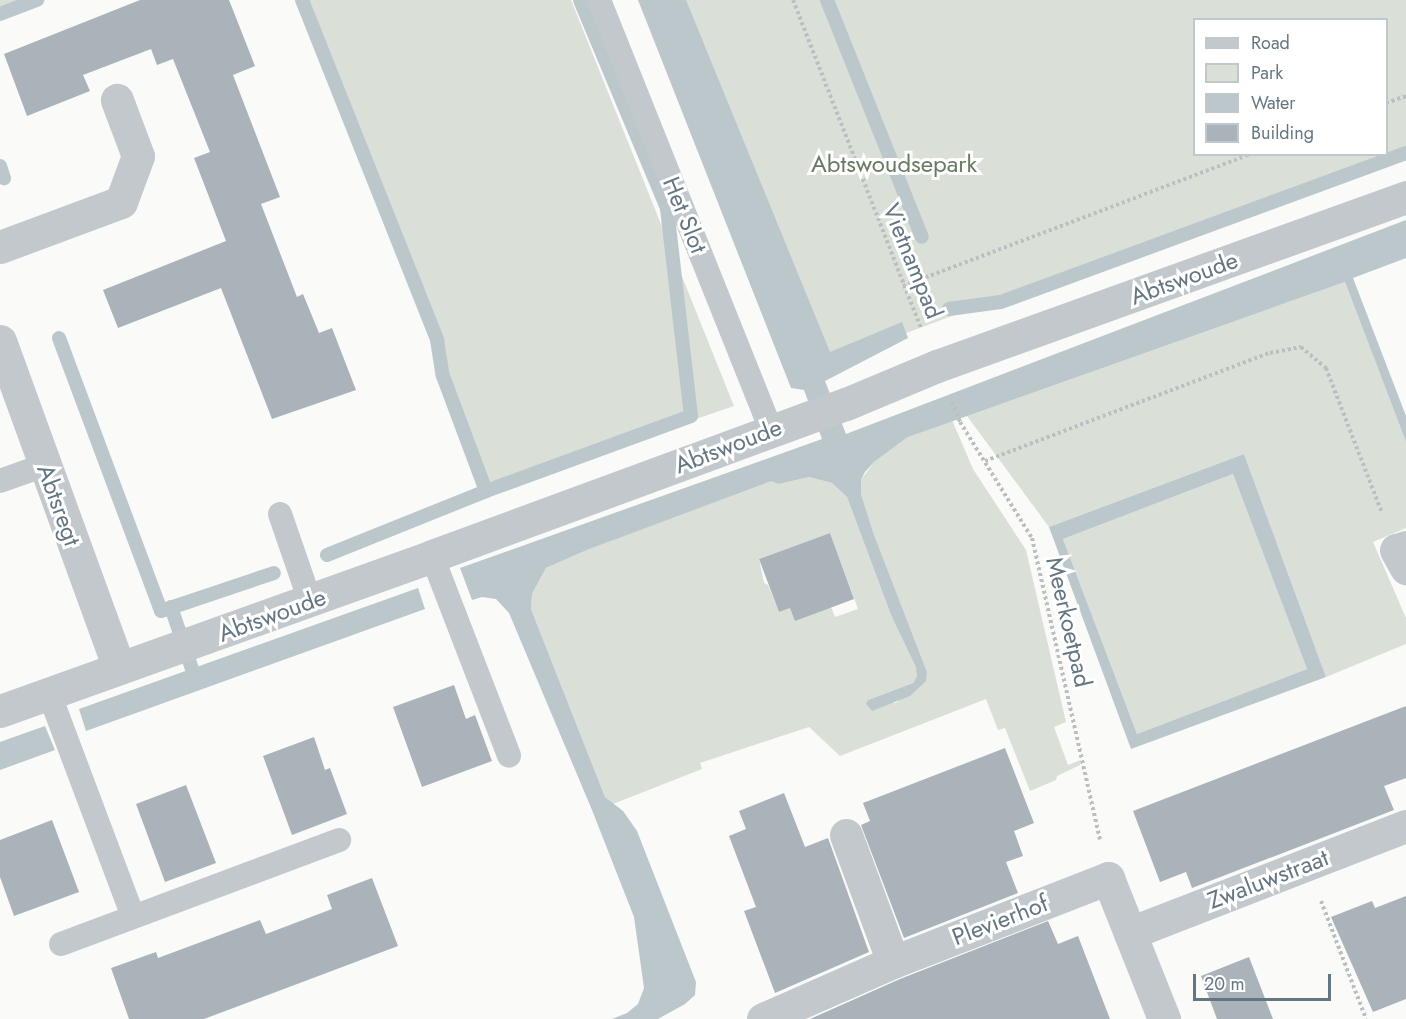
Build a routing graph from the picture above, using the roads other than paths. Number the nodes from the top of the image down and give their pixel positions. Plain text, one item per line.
1 (598, 0) edge
2 (117, 100) dead end
3 (1406, 197) edge
4 (0, 247) edge
5 (0, 341) edge
6 (771, 430) junction
7 (45, 465) junction
8 (0, 481) edge
9 (280, 514) dead end
10 (432, 556) junction
11 (310, 601) junction
12 (119, 668) junction
13 (49, 693) junction
14 (0, 711) edge
15 (509, 756) dead end
16 (1406, 826) edge
17 (846, 835) dead end
18 (339, 840) dead end
19 (133, 918) junction
20 (1130, 933) junction
21 (61, 944) dead end
22 (892, 962) junction
23 (763, 1019) edge
24 (1164, 1019) edge

1 - 6 lane, Het Slot
2 - 4 street
3 - 6 street, Abtswoude
5 - 7 street, Abtsregt
6 - 10 street, Abtswoude
7 - 8 lane
7 - 12 street, Abtsregt
9 - 11 lane
10 - 11 street, Abtswoude
10 - 15 lane
11 - 12 street, Abtswoude
12 - 13 street, Abtswoude
13 - 14 street, Abtswoude
13 - 19 lane
16 - 20 street, Zwaluwstraat
17 - 22 street
18 - 19 lane
19 - 21 lane
20 - 22 street, Plevierhof
20 - 24 street
22 - 23 street, Plevierhof

